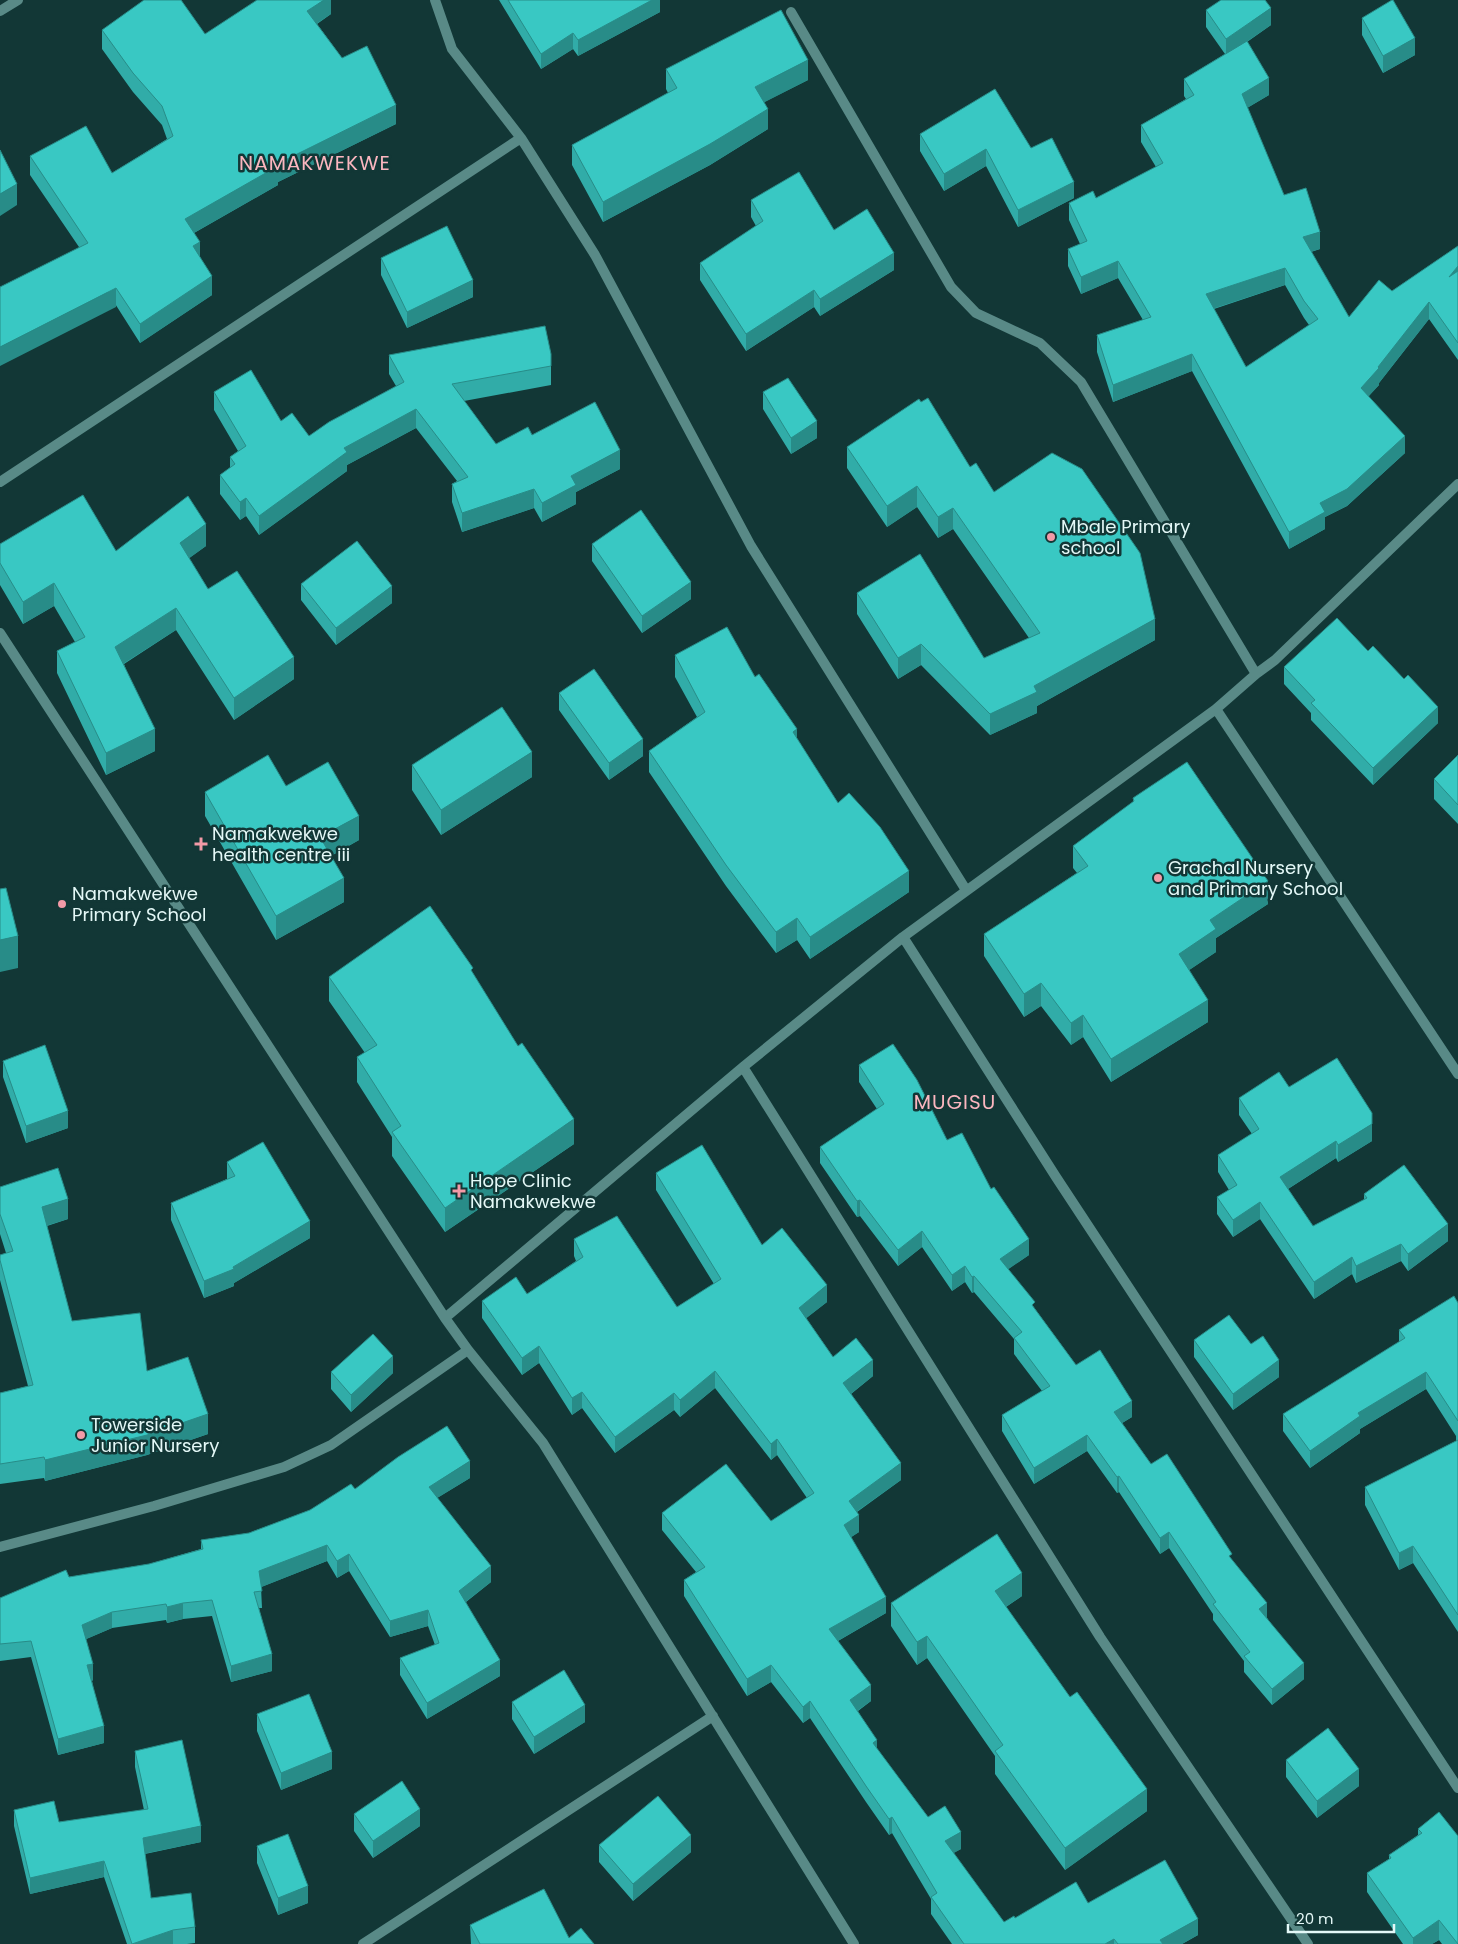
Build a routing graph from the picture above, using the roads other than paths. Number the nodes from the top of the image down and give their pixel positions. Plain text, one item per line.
1 (18, 0) edge
2 (435, 0) edge
3 (0, 11) edge
4 (791, 12) dead end
5 (521, 138) junction
6 (0, 482) edge
7 (1458, 484) edge
8 (0, 633) edge
9 (1256, 674) junction
10 (1216, 709) junction
11 (966, 890) junction
12 (903, 937) junction
13 (743, 1068) junction
14 (1458, 1074) edge
15 (444, 1318) junction
16 (468, 1350) junction
17 (0, 1547) edge
18 (713, 1716) junction
19 (1458, 1788) edge
20 (363, 1944) edge
21 (854, 1944) edge
22 (1308, 1944) edge

1 - 3 street
2 - 5 street
4 - 9 street
5 - 6 street
5 - 11 street
7 - 9 street
8 - 15 street
9 - 10 street
10 - 11 street
10 - 14 street
11 - 12 street
12 - 13 street
12 - 19 street
13 - 15 street
13 - 22 street
15 - 16 street
16 - 17 street
16 - 18 street
18 - 20 street
18 - 21 street

